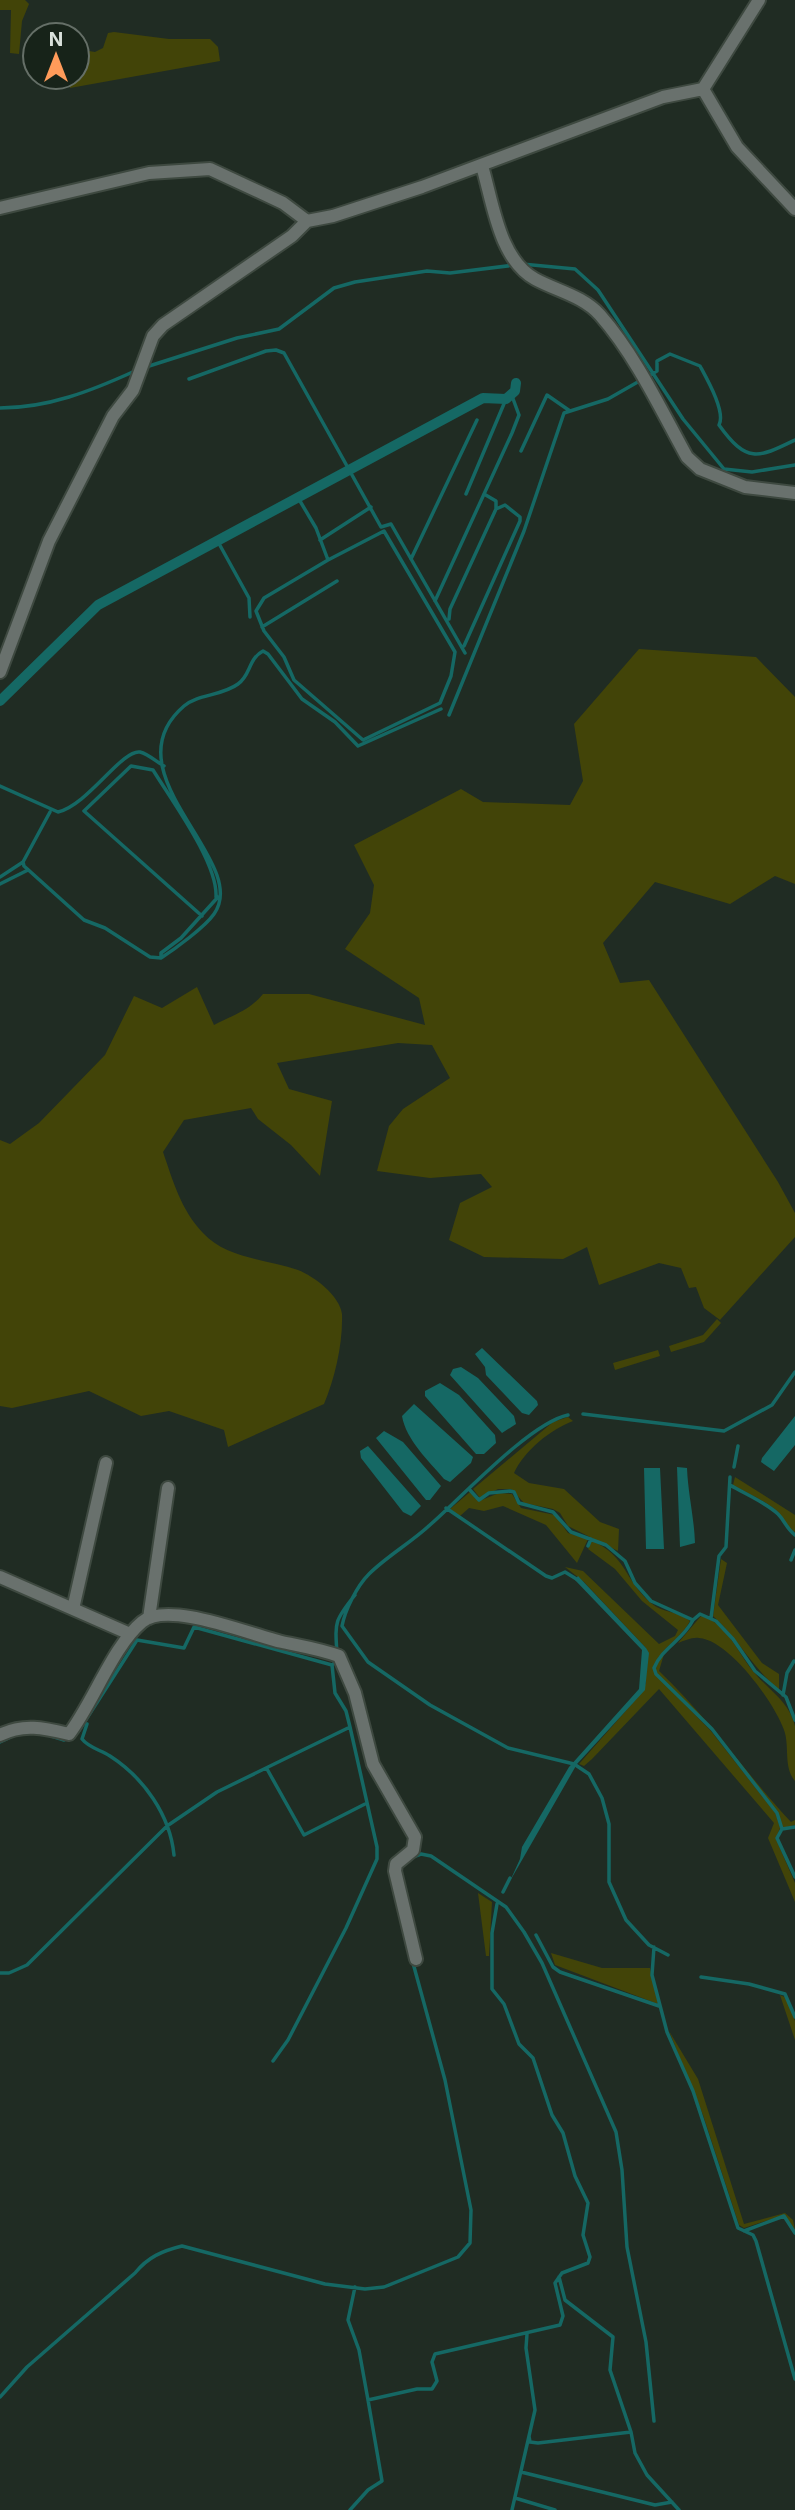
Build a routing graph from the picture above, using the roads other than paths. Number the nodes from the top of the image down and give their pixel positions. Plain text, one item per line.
1 (759, 0) edge
2 (703, 89) junction
3 (482, 166) junction
4 (0, 208) edge
5 (795, 209) edge
6 (307, 221) junction
7 (795, 493) edge
8 (0, 672) edge
9 (106, 1463) dead end
10 (168, 1488) dead end
11 (0, 1577) edge
12 (73, 1609) junction
13 (149, 1618) junction
14 (130, 1634) junction
15 (0, 1735) edge
16 (416, 1959) dead end

1 - 2 street
2 - 3 street
2 - 5 street
3 - 6 street
3 - 7 street
4 - 6 street
6 - 8 street
9 - 12 street
10 - 13 street
11 - 12 street
12 - 14 street
13 - 14 street
13 - 16 street
14 - 15 street

